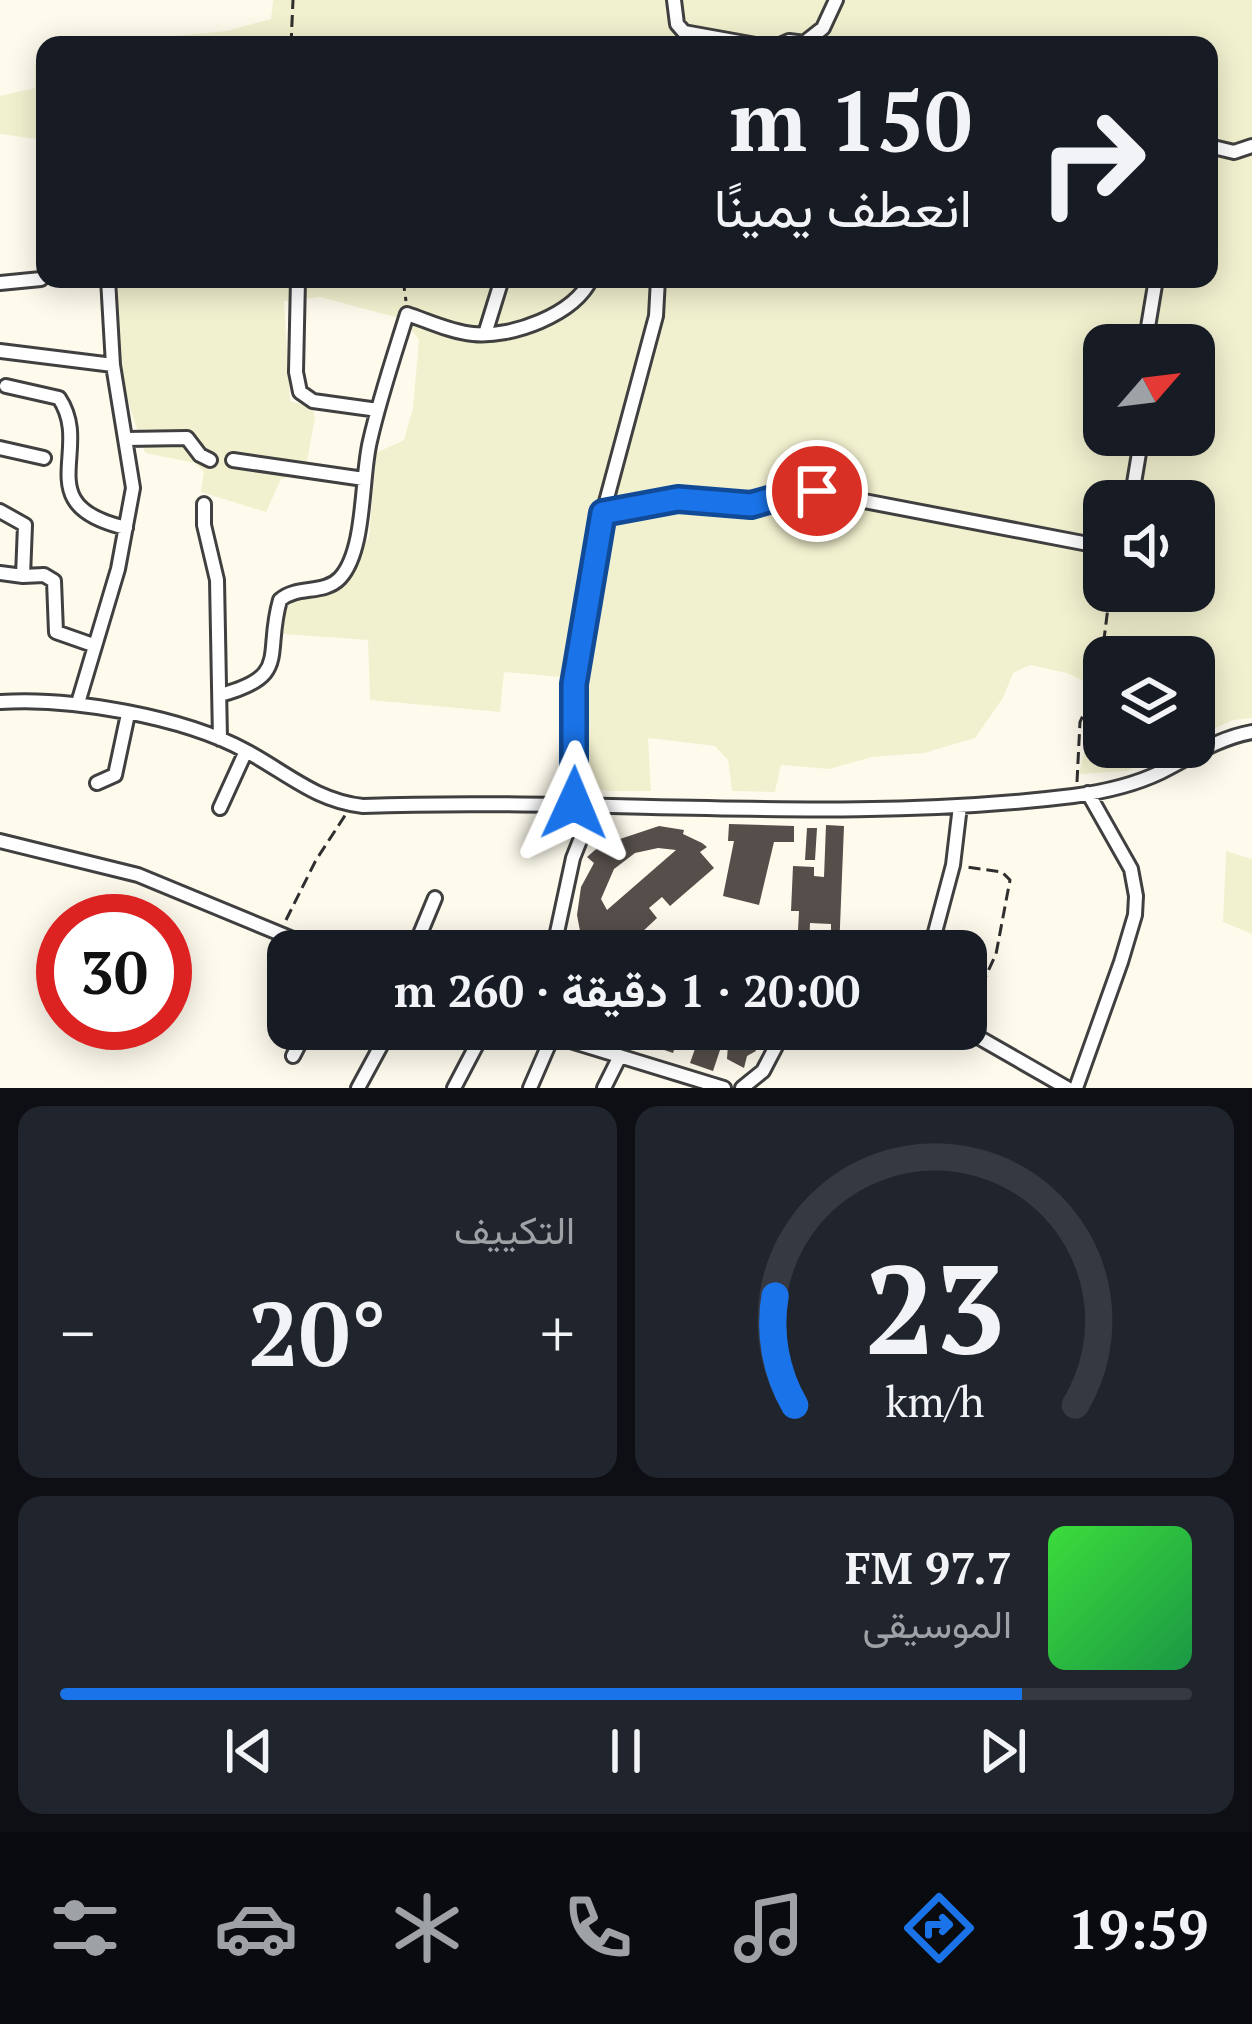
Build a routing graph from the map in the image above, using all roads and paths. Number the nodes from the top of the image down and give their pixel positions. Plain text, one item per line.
1 (292, 0) edge
2 (674, 0) edge
3 (836, 0) edge
4 (291, 36) edge
5 (706, 36) edge
6 (813, 36) edge
7 (1252, 146) edge
8 (1218, 148) edge
9 (36, 279) edge
10 (0, 283) edge
11 (109, 288) edge
12 (298, 288) edge
13 (404, 288) edge
14 (499, 288) edge
15 (586, 288) edge
16 (657, 288) edge
17 (1154, 288) edge
18 (407, 314) junction
19 (1148, 324) edge
20 (485, 334) junction
21 (0, 351) edge
22 (113, 365) junction
23 (5, 386) dead end
24 (378, 410) junction
25 (126, 440) junction
26 (0, 448) edge
27 (44, 458) dead end
28 (210, 460) dead end
29 (233, 460) dead end
30 (364, 479) junction
31 (204, 504) dead end
32 (0, 511) edge
33 (603, 513) junction
34 (126, 528) junction
35 (1083, 543) edge
36 (0, 573) edge
37 (23, 576) junction
38 (1107, 612) edge
39 (93, 645) junction
40 (220, 695) junction
41 (0, 702) edge
42 (78, 703) junction
43 (128, 714) junction
44 (1252, 732) edge
45 (220, 739) junction
46 (247, 751) junction
47 (97, 783) dead end
48 (1083, 794) junction
49 (574, 803) junction
50 (351, 805) junction
51 (594, 805) junction
52 (960, 806) junction
53 (220, 808) dead end
54 (0, 841) edge
55 (953, 866) junction
56 (435, 898) dead end
57 (275, 930) edge
58 (281, 930) edge
59 (421, 930) edge
60 (558, 930) edge
61 (936, 930) edge
62 (987, 974) edge
63 (987, 1042) edge
64 (296, 1050) edge
65 (379, 1050) edge
66 (474, 1050) edge
67 (539, 1050) edge
68 (601, 1050) edge
69 (774, 1050) edge
70 (292, 1056) dead end
71 (620, 1056) junction
72 (718, 1087) edge
73 (358, 1088) edge
74 (454, 1088) edge
75 (530, 1088) edge
76 (604, 1088) edge
77 (742, 1088) edge
78 (1067, 1088) edge
79 (1076, 1088) edge

1 - 4 path
2 - 5 street
3 - 6 street
7 - 8 street
9 - 10 street
11 - 22 street
12 - 24 street
13 - 18 path
14 - 20 street
15 - 20 street
16 - 33 street
17 - 19 street
18 - 20 street
18 - 24 street
21 - 22 street
22 - 25 street
23 - 34 street
24 - 30 street
25 - 28 street
25 - 34 street
26 - 27 street
29 - 30 street
30 - 40 street
31 - 40 street
32 - 37 street
33 - 35 street
33 - 49 street
34 - 39 street
36 - 37 street
37 - 39 street
38 - 48 path
39 - 42 street
40 - 45 street
41 - 42 street
42 - 43 street
43 - 45 street
43 - 47 street
44 - 48 street
45 - 46 street
46 - 50 street
46 - 53 street
48 - 52 street
48 - 79 street
49 - 50 street
49 - 51 street
50 - 58 path
51 - 52 street
51 - 60 street
52 - 55 street
54 - 57 street
55 - 61 street
55 - 62 path
56 - 59 street
63 - 78 street
64 - 70 street
65 - 73 street
66 - 74 street
67 - 75 street
68 - 71 street
69 - 77 street
71 - 72 street
71 - 76 street

